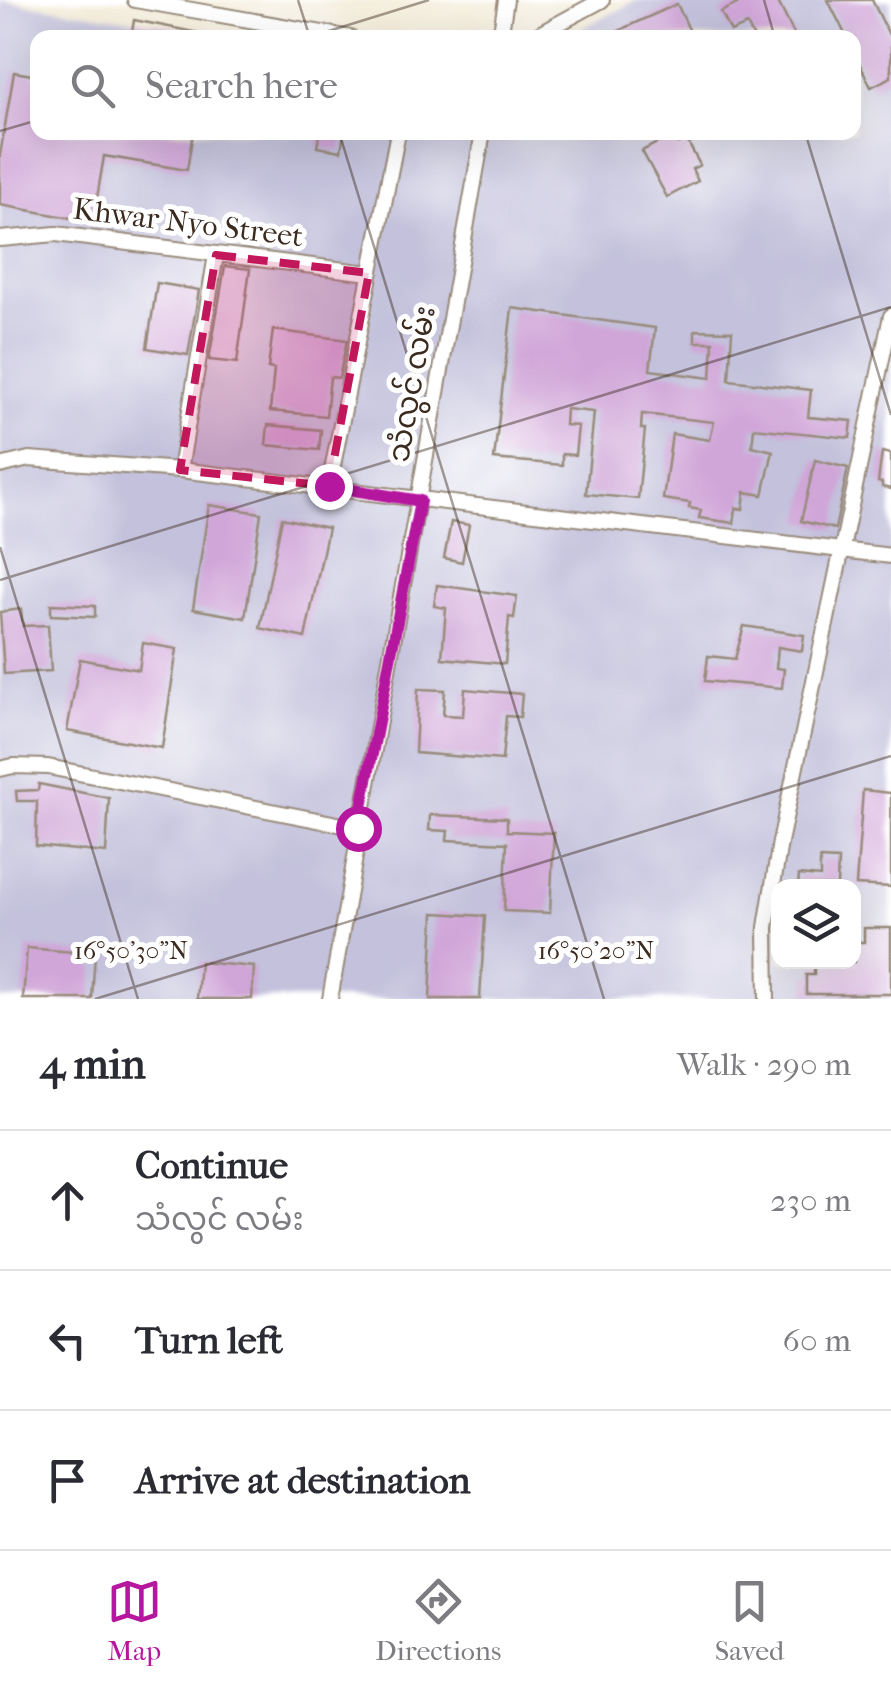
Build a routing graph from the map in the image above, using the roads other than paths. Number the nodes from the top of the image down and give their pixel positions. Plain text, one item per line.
1 (136, 0) edge
2 (506, 0) edge
3 (602, 0) edge
4 (306, 30) edge
5 (501, 30) edge
6 (547, 30) edge
7 (396, 140) edge
8 (483, 140) edge
9 (0, 239) edge
10 (216, 255) junction
11 (369, 273) junction
12 (891, 316) edge
13 (0, 466) edge
14 (180, 470) junction
15 (329, 486) junction
16 (420, 501) junction
17 (841, 551) junction
18 (891, 556) edge
19 (0, 769) edge
20 (358, 828) junction
21 (330, 999) edge
22 (767, 999) edge

1 - 4 street
2 - 5 street
3 - 6 street
7 - 11 street
8 - 16 street, သံလွင် လမ်း
9 - 10 street, Khwar Nyo Street
10 - 11 street, Khwar Nyo Street
10 - 14 street
11 - 15 street
12 - 17 street
13 - 14 street
14 - 15 street
15 - 16 street
16 - 17 street
16 - 20 street, သံလွင် လမ်း
17 - 18 street
17 - 22 street
19 - 20 street
20 - 21 street, သံလွင် လမ်း

